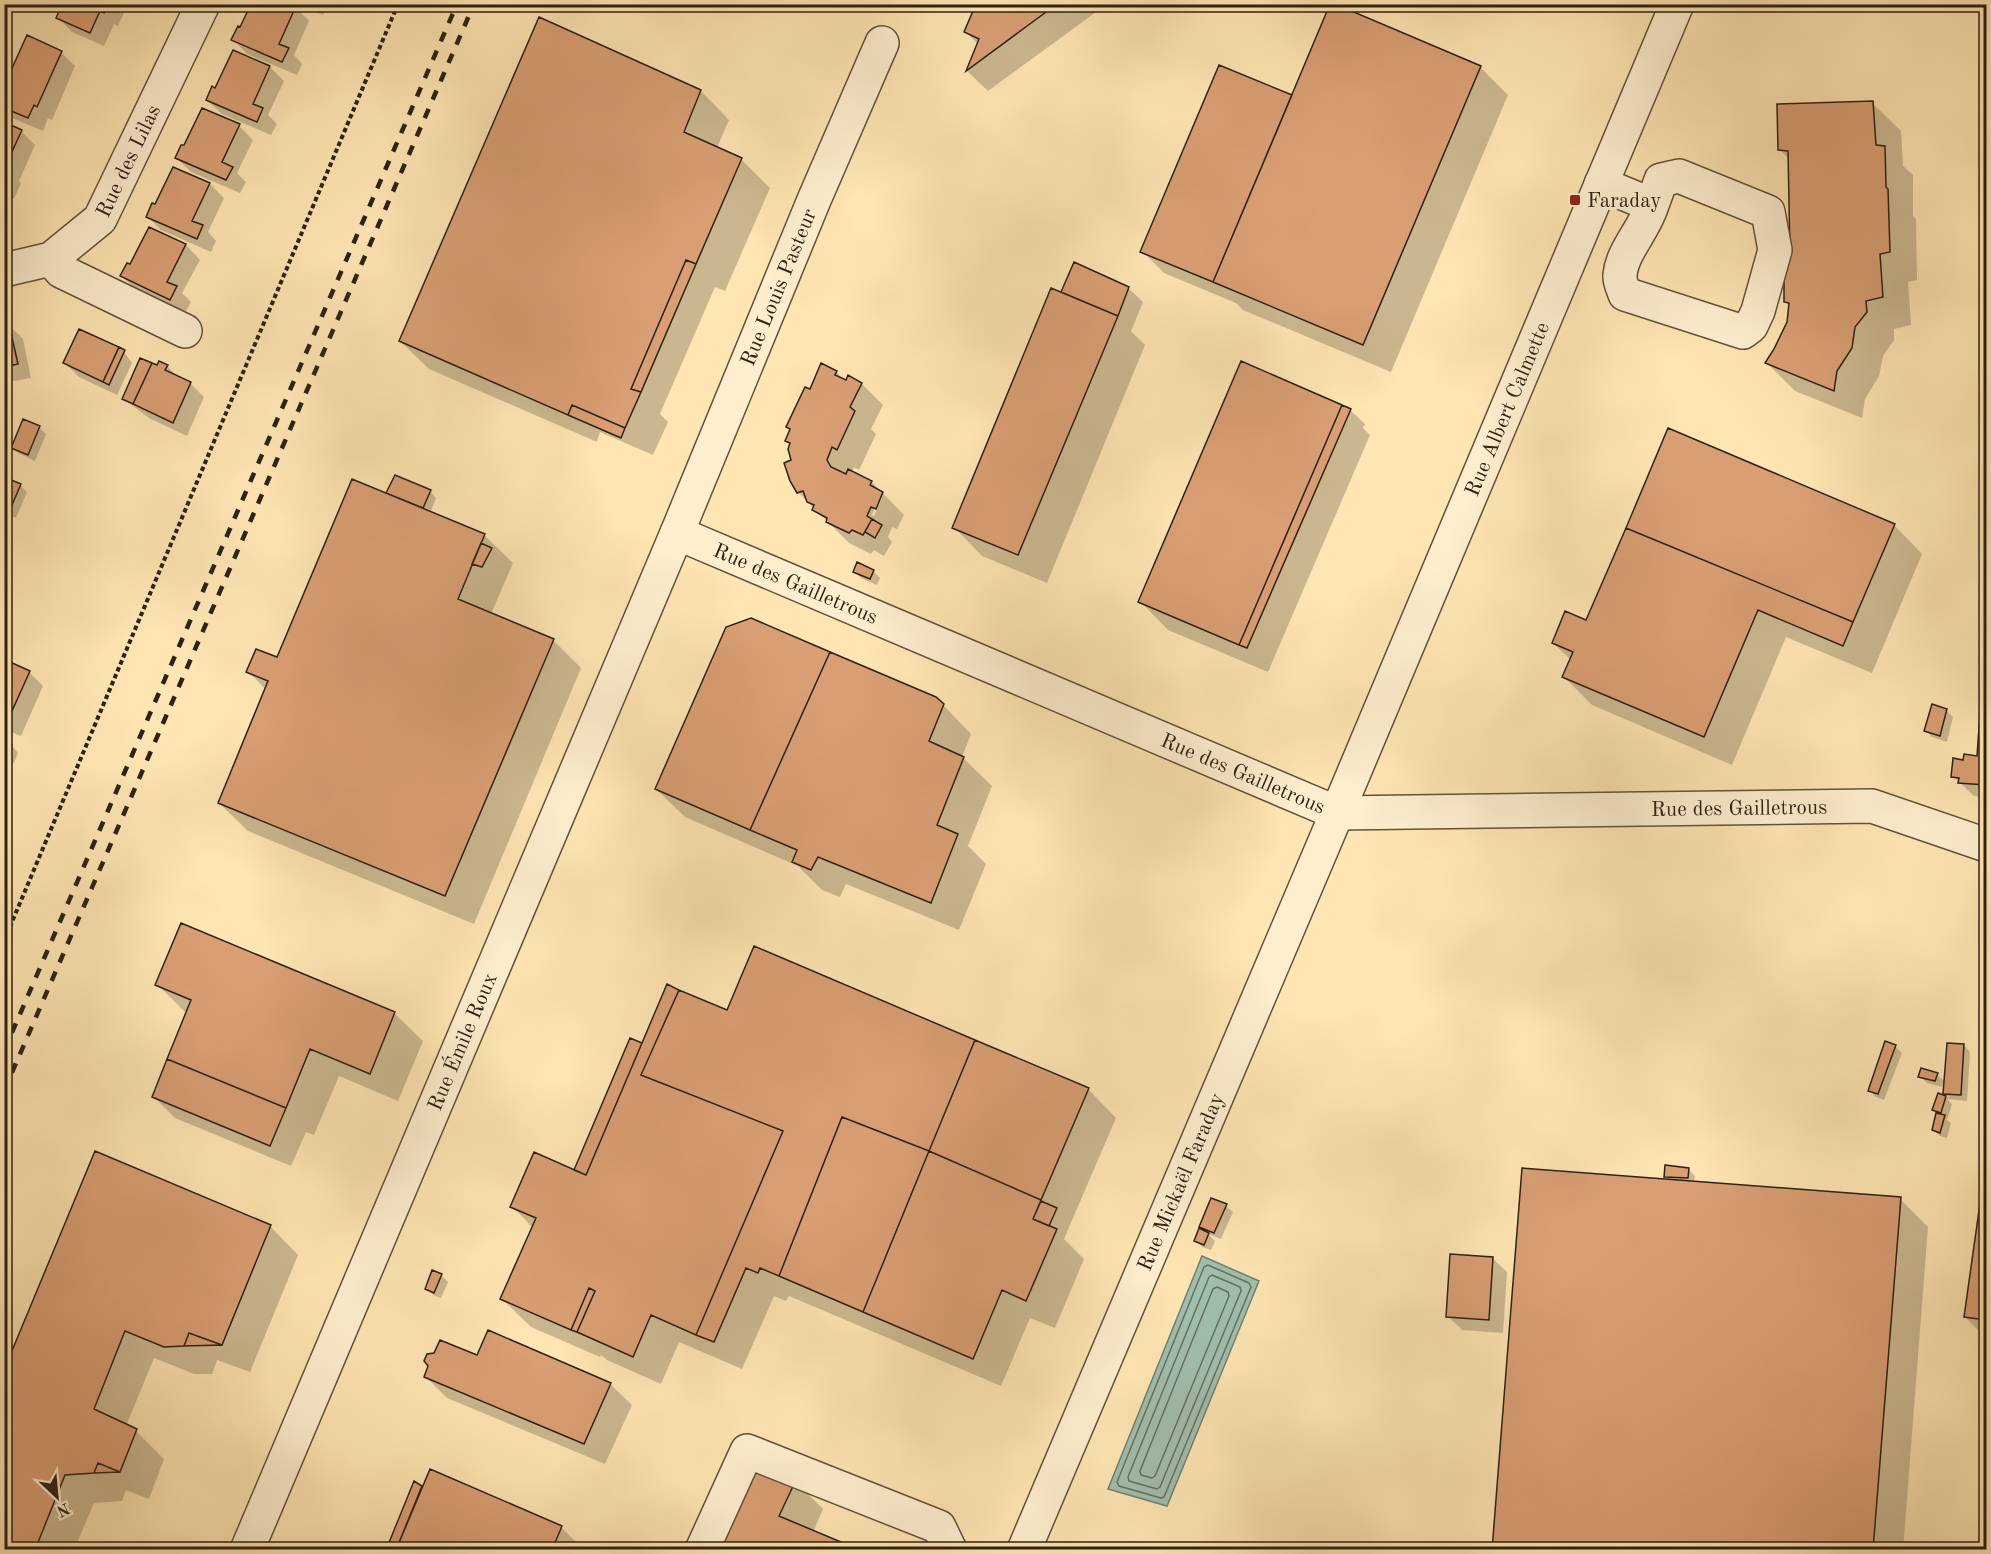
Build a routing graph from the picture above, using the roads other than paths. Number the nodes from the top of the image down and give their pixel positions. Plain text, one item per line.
1 (203, 4) edge
2 (1677, 4) edge
3 (882, 43) dead end
4 (1601, 184) junction
5 (1652, 205) junction
6 (51, 259) junction
7 (4, 270) edge
8 (174, 326) dead end
9 (677, 532) junction
10 (1337, 813) junction
11 (1986, 845) edge
12 (247, 1550) edge
13 (702, 1550) edge
14 (950, 1550) edge
15 (1024, 1550) edge

1 - 6 street, Rue des Lilas
2 - 4 street, Rue Albert Calmette
3 - 9 street, Rue Louis Pasteur
4 - 5 street
4 - 10 street, Rue Albert Calmette
5 - 5 street
6 - 7 street, Rue des Lilas
6 - 8 street
9 - 10 street, Rue des Gailletrous
9 - 12 street, Rue Émile Roux
10 - 11 street, Rue des Gailletrous
10 - 15 street, Rue Mickaël Faraday
13 - 14 street

